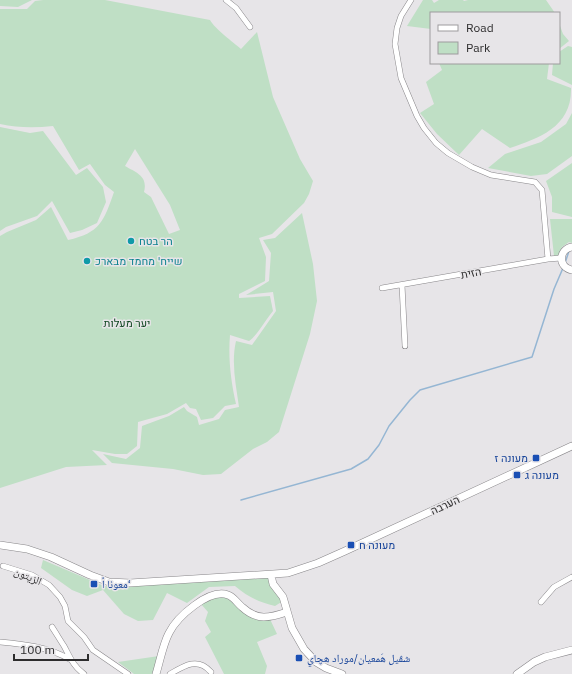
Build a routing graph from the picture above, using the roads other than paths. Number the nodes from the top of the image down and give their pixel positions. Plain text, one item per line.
1 (226, 0) edge
2 (412, 0) edge
3 (250, 28) dead end
4 (572, 247) edge
5 (561, 258) junction
6 (548, 259) junction
7 (572, 270) edge
8 (402, 285) junction
9 (382, 288) dead end
10 (405, 346) dead end
11 (572, 446) edge
12 (0, 545) edge
13 (3, 566) dead end
14 (271, 575) junction
15 (572, 577) edge
16 (541, 602) dead end
17 (287, 612) junction
18 (52, 627) dead end
19 (0, 642) edge
20 (572, 650) edge
21 (69, 659) junction
22 (211, 672) dead end
23 (84, 674) edge
24 (128, 674) edge
25 (156, 674) edge
26 (170, 674) edge
27 (342, 674) edge
28 (517, 674) edge

1 - 3 street
2 - 6 street
4 - 5 main road
5 - 6 street, הזית
5 - 7 main road
6 - 8 street, הזית
8 - 9 street, הזית
8 - 10 street
11 - 14 main road, הערבה
12 - 14 main road, הערבה
13 - 24 street, الزيتون
14 - 17 main road
15 - 16 street
17 - 25 main road
17 - 27 main road
18 - 21 street
19 - 21 street
20 - 28 main road
21 - 23 street
22 - 26 street

